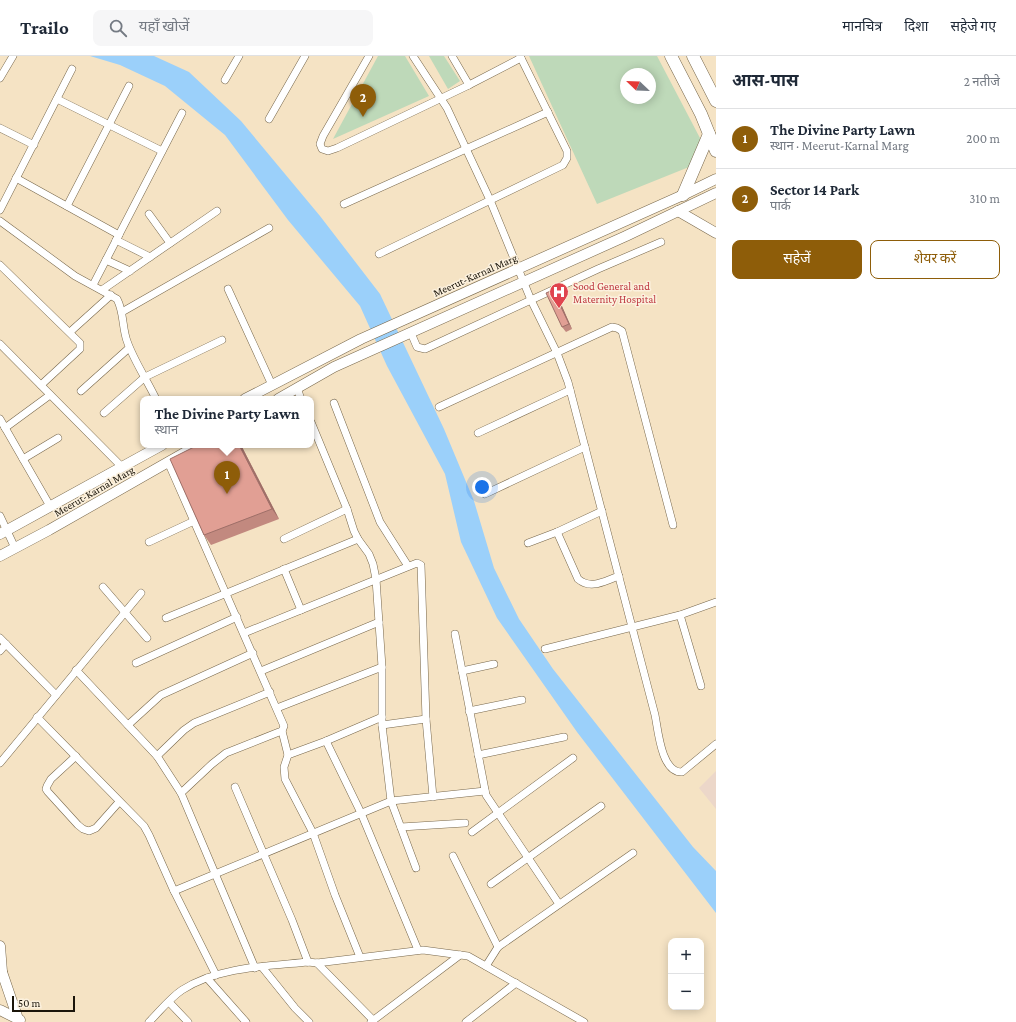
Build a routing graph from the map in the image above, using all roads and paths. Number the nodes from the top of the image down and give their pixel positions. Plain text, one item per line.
1 (13, 56) edge
2 (239, 56) edge
3 (305, 56) edge
4 (369, 56) edge
5 (413, 56) edge
6 (452, 56) edge
7 (671, 56) edge
8 (693, 56) edge
9 (520, 57) edge
10 (72, 69) dead end
11 (0, 78) edge
12 (225, 80) dead end
13 (469, 85) junction
14 (129, 86) dead end
15 (442, 98) junction
16 (57, 99) junction
17 (716, 102) edge
18 (548, 112) junction
19 (182, 113) dead end
20 (269, 119) dead end
21 (109, 124) junction
22 (0, 128) edge
23 (709, 134) junction
24 (34, 145) junction
25 (466, 149) junction
26 (162, 151) junction
27 (716, 151) edge
28 (16, 178) junction
29 (716, 178) edge
30 (716, 193) edge
31 (683, 195) junction
32 (490, 200) junction
33 (344, 204) dead end
34 (67, 206) junction
35 (0, 210) edge
36 (678, 211) junction
37 (217, 212) dead end
38 (645, 212) junction
39 (149, 214) dead end
40 (0, 221) edge
41 (650, 224) junction
42 (269, 228) dead end
43 (716, 233) edge
44 (118, 237) junction
45 (661, 242) dead end
46 (170, 243) junction
47 (379, 254) dead end
48 (150, 257) junction
49 (106, 260) junction
50 (0, 265) edge
51 (519, 269) junction
52 (130, 271) junction
53 (524, 282) junction
54 (93, 286) junction
55 (102, 290) junction
56 (228, 290) dead end
57 (111, 295) junction
58 (531, 300) junction
59 (122, 312) junction
60 (70, 332) junction
61 (409, 334) junction
62 (222, 340) dead end
63 (0, 344) edge
64 (130, 348) junction
65 (556, 353) junction
66 (145, 377) junction
67 (41, 385) junction
68 (272, 385) junction
69 (297, 388) junction
70 (570, 390) junction
71 (81, 392) dead end
72 (50, 394) junction
73 (154, 396) edge
74 (251, 396) edge
75 (283, 396) edge
76 (300, 396) edge
77 (334, 403) dead end
78 (439, 407) dead end
79 (104, 413) dead end
80 (0, 419) edge
81 (5, 428) junction
82 (314, 429) edge
83 (478, 433) dead end
84 (58, 438) dead end
85 (585, 447) junction
86 (157, 448) edge
87 (192, 448) edge
88 (23, 460) junction
89 (168, 462) junction
90 (122, 467) junction
91 (485, 494) dead end
92 (50, 506) junction
93 (347, 509) junction
94 (602, 511) junction
95 (0, 516) edge
96 (194, 521) junction
97 (673, 525) dead end
98 (4, 532) edge
99 (557, 532) junction
100 (284, 539) dead end
101 (358, 539) junction
102 (149, 542) dead end
103 (528, 543) dead end
104 (15, 548) junction
105 (0, 556) edge
106 (408, 566) junction
107 (284, 569) junction
108 (619, 576) junction
109 (376, 579) junction
110 (103, 587) dead end
111 (141, 593) dead end
112 (226, 593) junction
113 (716, 602) edge
114 (302, 610) junction
115 (125, 612) junction
116 (680, 615) junction
117 (237, 617) junction
118 (166, 618) dead end
119 (379, 622) junction
120 (632, 628) junction
121 (244, 633) junction
122 (454, 634) dead end
123 (0, 638) edge
124 (147, 638) dead end
125 (6, 644) junction
126 (545, 650) dead end
127 (0, 651) edge
128 (253, 653) junction
129 (136, 662) dead end
130 (494, 664) dead end
131 (382, 667) junction
132 (76, 670) junction
133 (261, 671) junction
134 (462, 671) junction
135 (701, 686) dead end
136 (270, 692) junction
137 (56, 694) junction
138 (522, 700) dead end
139 (277, 708) junction
140 (469, 711) junction
141 (37, 717) junction
142 (382, 717) junction
143 (426, 719) junction
144 (128, 725) junction
145 (382, 725) junction
146 (282, 731) junction
147 (564, 737) dead end
148 (326, 741) junction
149 (716, 744) edge
150 (288, 755) junction
151 (478, 755) junction
152 (76, 756) junction
153 (157, 756) junction
154 (573, 758) dead end
155 (0, 763) edge
156 (235, 788) dead end
157 (485, 791) junction
158 (181, 793) junction
159 (433, 796) junction
160 (391, 801) junction
161 (119, 802) junction
162 (601, 806) dead end
163 (361, 813) junction
164 (498, 813) junction
165 (465, 823) dead end
166 (401, 827) junction
167 (472, 832) dead end
168 (313, 833) junction
169 (264, 853) junction
170 (633, 853) dead end
171 (453, 856) dead end
172 (528, 858) junction
173 (416, 868) dead end
174 (215, 873) junction
175 (491, 884) dead end
176 (174, 891) junction
177 (559, 904) junction
178 (0, 946) edge
179 (498, 947) junction
180 (418, 950) junction
181 (460, 955) junction
182 (360, 957) junction
183 (308, 962) junction
184 (317, 963) junction
185 (486, 966) junction
186 (258, 967) junction
187 (1, 974) edge
188 (216, 975) junction
189 (207, 978) junction
190 (516, 983) junction
191 (169, 1002) junction
192 (0, 1010) edge
193 (21, 1021) edge
194 (372, 1021) edge
195 (149, 1022) edge
196 (188, 1022) edge
197 (246, 1022) edge
198 (309, 1022) edge
199 (466, 1022) edge
200 (584, 1022) edge

1 - 11 street
2 - 12 street
3 - 20 street
4 - 15 street
5 - 15 street
6 - 13 street
7 - 23 highway
8 - 17 highway
9 - 13 street
9 - 18 street
10 - 16 street
13 - 15 street
14 - 21 street
15 - 25 street
16 - 21 street
16 - 24 street
18 - 25 street
18 - 32 street
19 - 26 street
21 - 26 street
21 - 34 street
22 - 24 street
23 - 27 highway
23 - 31 highway
24 - 28 street
25 - 32 street
25 - 33 street
26 - 44 street
28 - 34 street
28 - 35 street
29 - 31 street, Meerut-Karnal Marg
30 - 36 street
31 - 38 street, Meerut-Karnal Marg
32 - 47 street
32 - 51 street
34 - 44 street
36 - 41 street
36 - 43 street
37 - 46 street
38 - 41 street
38 - 51 street, Meerut-Karnal Marg
39 - 46 street
40 - 54 street
41 - 53 street
42 - 59 street
44 - 48 street
44 - 49 street
45 - 58 street
46 - 48 street
48 - 52 street
49 - 52 street
49 - 54 street
50 - 60 street
51 - 53 street
51 - 68 street, Meerut-Karnal Marg
52 - 55 street
53 - 58 street
53 - 61 street
54 - 55 street
55 - 57 street
56 - 68 street
57 - 59 street
57 - 60 street
58 - 61 street
58 - 65 street
59 - 64 street
60 - 67 street
61 - 69 street
62 - 66 street
63 - 67 street
64 - 66 street
64 - 71 street
65 - 70 street
65 - 78 street
65 - 97 street
66 - 73 street
66 - 79 street
67 - 72 street
68 - 74 street, Meerut-Karnal Marg
69 - 75 street
69 - 76 street
70 - 83 street
70 - 85 street
72 - 81 street
72 - 90 street
77 - 106 street
80 - 81 street
81 - 88 street
82 - 93 street
84 - 88 street
85 - 91 street
85 - 94 street
86 - 90 street, Meerut-Karnal Marg
87 - 89 street, Meerut-Karnal Marg
88 - 92 street
89 - 96 street
89 - 104 street, Meerut-Karnal Marg
90 - 92 street, Meerut-Karnal Marg
92 - 98 street, Meerut-Karnal Marg
93 - 100 street
93 - 101 street
94 - 99 street
94 - 108 street
95 - 98 street
96 - 102 street
96 - 112 street
98 - 104 street
99 - 103 street
99 - 108 street
101 - 107 street
101 - 109 street
104 - 105 street, Meerut-Karnal Marg
106 - 109 street
106 - 143 street
107 - 112 street
107 - 114 street
108 - 120 street
109 - 114 street
109 - 119 street
110 - 115 street
111 - 115 street
112 - 117 street
112 - 118 street
113 - 116 street
114 - 121 street
115 - 124 street
115 - 132 street
116 - 120 street
116 - 135 street
117 - 121 street
117 - 129 street
119 - 131 street
119 - 133 street
120 - 126 street
120 - 149 street
121 - 128 street
122 - 134 street
123 - 125 street
125 - 127 street
125 - 137 street
128 - 133 street
128 - 144 street
130 - 134 street
131 - 139 street
131 - 142 street
132 - 137 street
132 - 144 street
133 - 136 street
134 - 140 street
136 - 139 street
136 - 153 street
137 - 141 street
138 - 140 street
139 - 146 street
140 - 151 street
141 - 152 street
141 - 155 street
142 - 145 street
142 - 148 street
143 - 145 street
143 - 159 street
144 - 153 street
145 - 160 street
146 - 150 street
146 - 158 street
147 - 151 street
148 - 150 street
148 - 163 street
150 - 168 street
151 - 157 street
152 - 161 street
152 - 161 street
153 - 158 street
154 - 164 street
156 - 169 street
157 - 159 street
157 - 164 street
158 - 174 street
159 - 160 street
160 - 163 street
160 - 166 street
161 - 176 street
162 - 172 street
163 - 168 street
163 - 180 street
164 - 167 street
164 - 172 street
165 - 166 street
166 - 173 street
168 - 169 street
168 - 182 street
169 - 174 street
169 - 183 street
170 - 177 street
171 - 179 street
172 - 175 street
172 - 177 street
174 - 176 street
174 - 186 street
176 - 188 street
177 - 179 street
178 - 187 street
179 - 185 street
180 - 181 street
180 - 182 street
181 - 185 street
181 - 194 street
182 - 184 street
183 - 184 street
183 - 186 street
184 - 194 street
185 - 190 street
186 - 188 street
186 - 198 street
187 - 193 street
188 - 189 street
189 - 191 street
189 - 197 street
190 - 199 street
190 - 200 street
191 - 195 street
191 - 196 street
192 - 193 street

